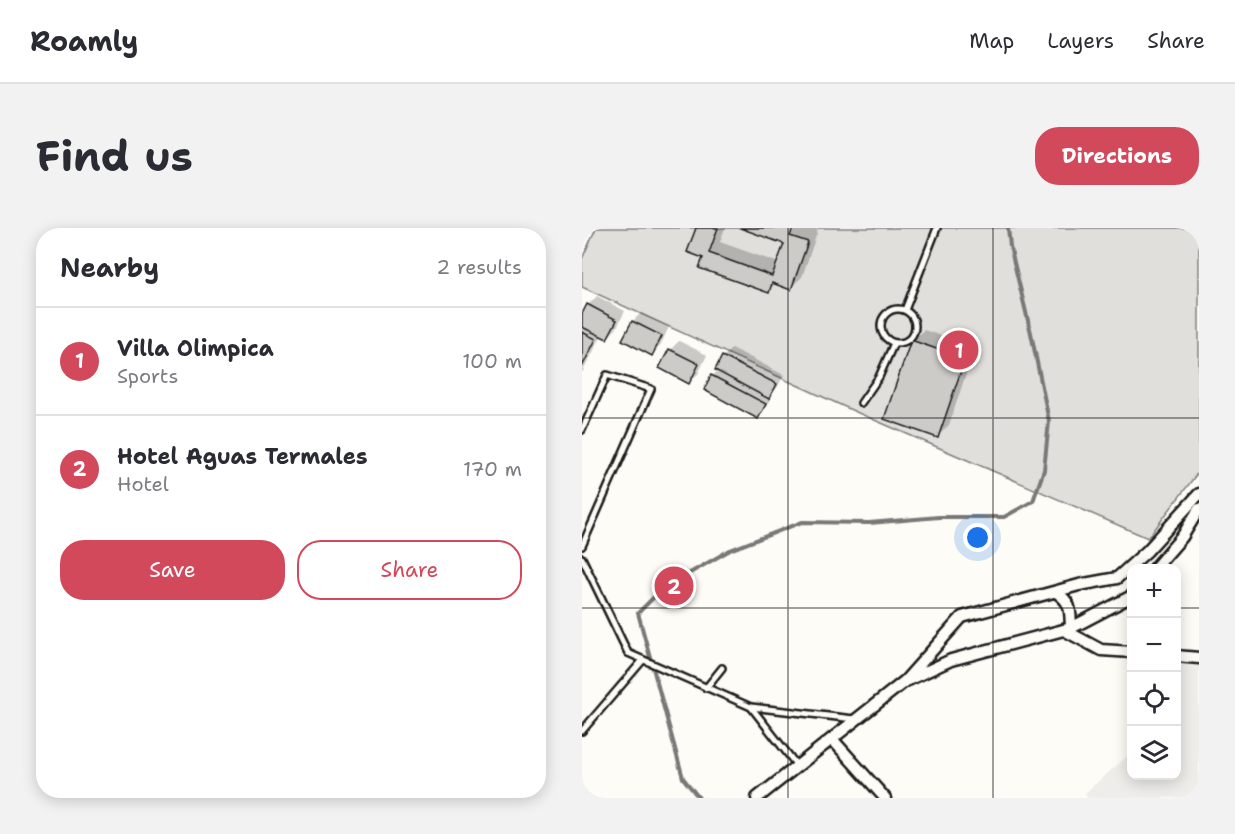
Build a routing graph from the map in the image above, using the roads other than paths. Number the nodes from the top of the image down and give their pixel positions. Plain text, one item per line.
1 (937, 228) edge
2 (905, 310) junction
3 (894, 343) junction
4 (861, 403) dead end
5 (582, 430) edge
6 (1199, 494) edge
7 (1199, 509) edge
8 (582, 546) edge
9 (582, 558) edge
10 (1158, 564) edge
11 (1056, 592) junction
12 (1127, 598) edge
13 (1068, 629) junction
14 (1127, 652) edge
15 (1181, 656) edge
16 (1199, 658) edge
17 (643, 660) junction
18 (722, 668) dead end
19 (905, 681) junction
20 (706, 688) junction
21 (751, 707) junction
22 (858, 720) junction
23 (582, 731) edge
24 (833, 740) junction
25 (798, 767) junction
26 (757, 798) edge
27 (885, 798) edge

1 - 2 lane
2 - 3 lane
2 - 3 lane
3 - 4 lane
5 - 8 lane
6 - 11 street
7 - 10 street
9 - 17 lane
11 - 13 street
11 - 19 street
12 - 13 street
13 - 14 street
13 - 19 street
15 - 16 street
17 - 20 lane
17 - 23 lane
18 - 20 lane
19 - 22 street
20 - 21 lane
21 - 22 lane
21 - 25 lane
22 - 24 street
24 - 25 street
24 - 27 street
25 - 26 street

